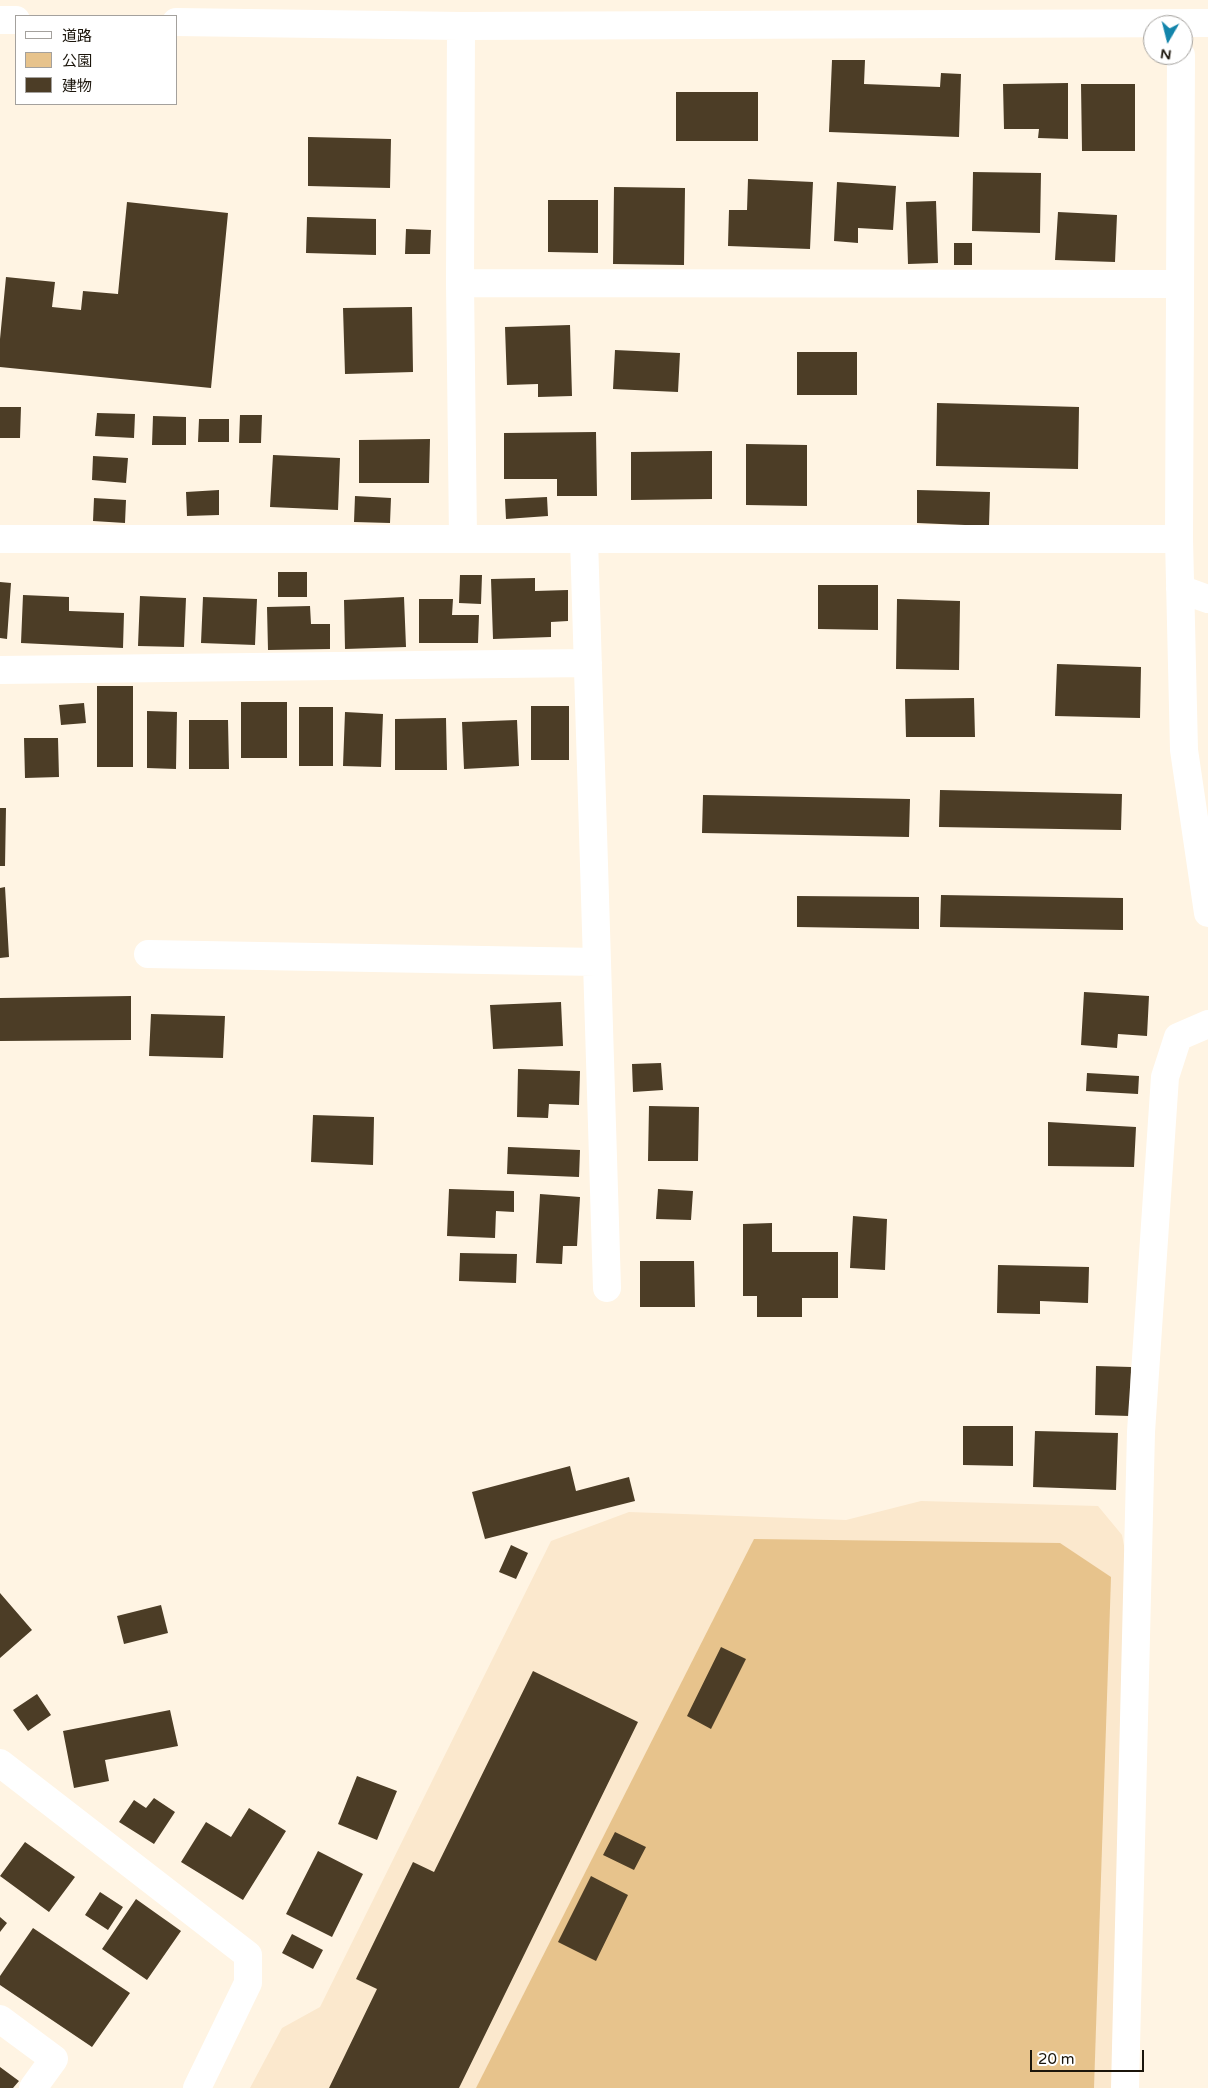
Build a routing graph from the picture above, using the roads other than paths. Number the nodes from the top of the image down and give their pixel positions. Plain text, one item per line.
1 (0, 20) edge
2 (15, 20) edge
3 (178, 22) edge
4 (1143, 24) edge
5 (461, 26) junction
6 (1181, 65) edge
7 (460, 283) junction
8 (1180, 284) junction
9 (462, 538) junction
10 (0, 539) edge
11 (584, 539) junction
12 (1179, 539) junction
13 (1180, 589) junction
14 (1208, 599) edge
15 (588, 663) junction
16 (0, 670) edge
17 (1208, 913) edge
18 (148, 954) dead end
19 (597, 962) junction
20 (1208, 1024) edge
21 (606, 1288) dead end
22 (0, 1763) edge
23 (0, 2018) edge
24 (33, 2088) edge
25 (196, 2088) edge
26 (1125, 2088) edge

1 - 2 street
3 - 5 street
4 - 5 street
5 - 7 street
6 - 8 street
7 - 8 street
7 - 9 street
8 - 12 street
9 - 10 street
9 - 11 street
11 - 12 street
11 - 15 street
12 - 13 street
13 - 14 street
13 - 17 street
15 - 16 street
15 - 19 street
18 - 19 street
19 - 21 street
20 - 26 street
22 - 25 street
23 - 24 street

